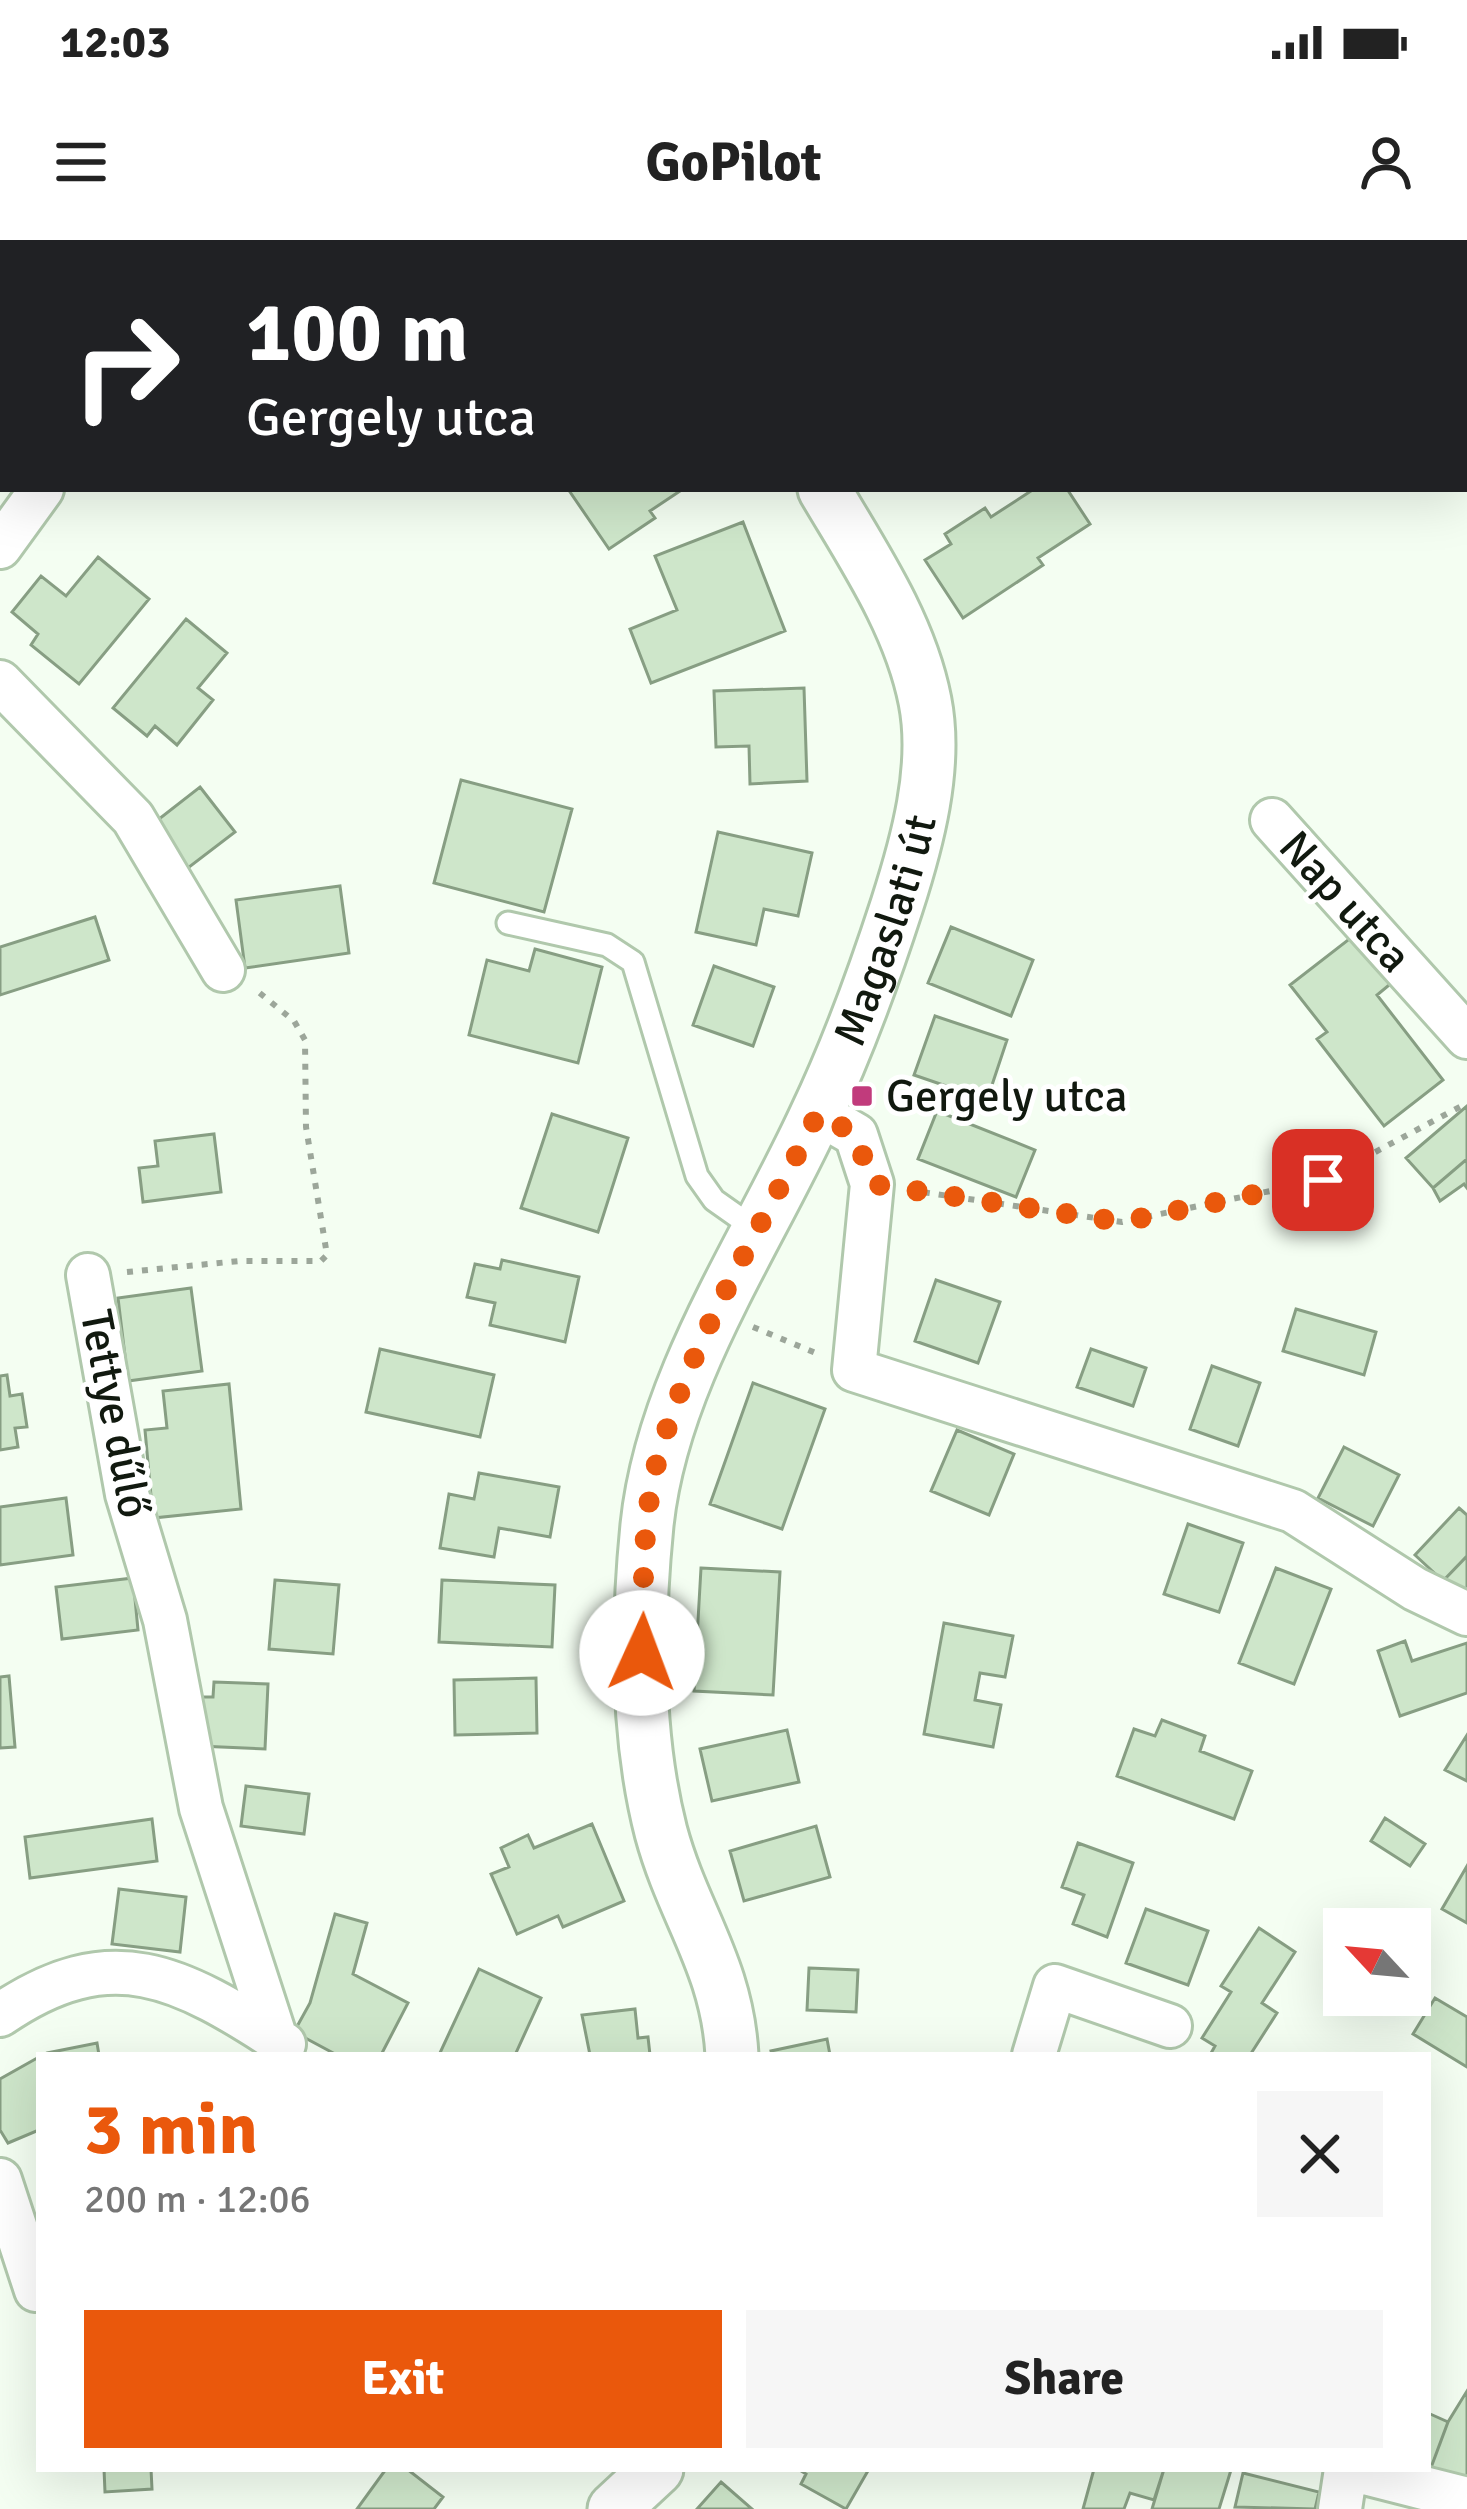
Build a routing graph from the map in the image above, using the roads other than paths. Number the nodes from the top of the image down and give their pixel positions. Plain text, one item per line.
1 (40, 492) edge
2 (826, 492) edge
3 (0, 548) edge
4 (0, 682) edge
5 (1272, 820) dead end
6 (508, 923) dead end
7 (223, 970) road end
8 (1467, 1037) edge
9 (818, 1113) junction
10 (759, 1232) junction
11 (88, 1276) road end
12 (1467, 1614) edge
13 (0, 2015) edge
14 (1170, 2026) dead end
15 (288, 2047) edge
16 (732, 2052) edge
17 (1035, 2052) edge
18 (0, 2180) edge
19 (35, 2290) dead end
20 (654, 2472) edge
21 (1347, 2472) edge
22 (1360, 2472) edge
23 (1467, 2499) edge
24 (614, 2509) edge
25 (1340, 2509) edge

1 - 3 street
2 - 9 street, Magaslati út
4 - 7 street
5 - 8 street, Nap utca
6 - 10 lane
9 - 10 street, Magaslati út
9 - 12 street
10 - 16 street, Magaslati út
11 - 15 street, Tettye dűlő
13 - 15 street
14 - 17 street
18 - 19 street
20 - 24 street
21 - 25 street
22 - 23 street

